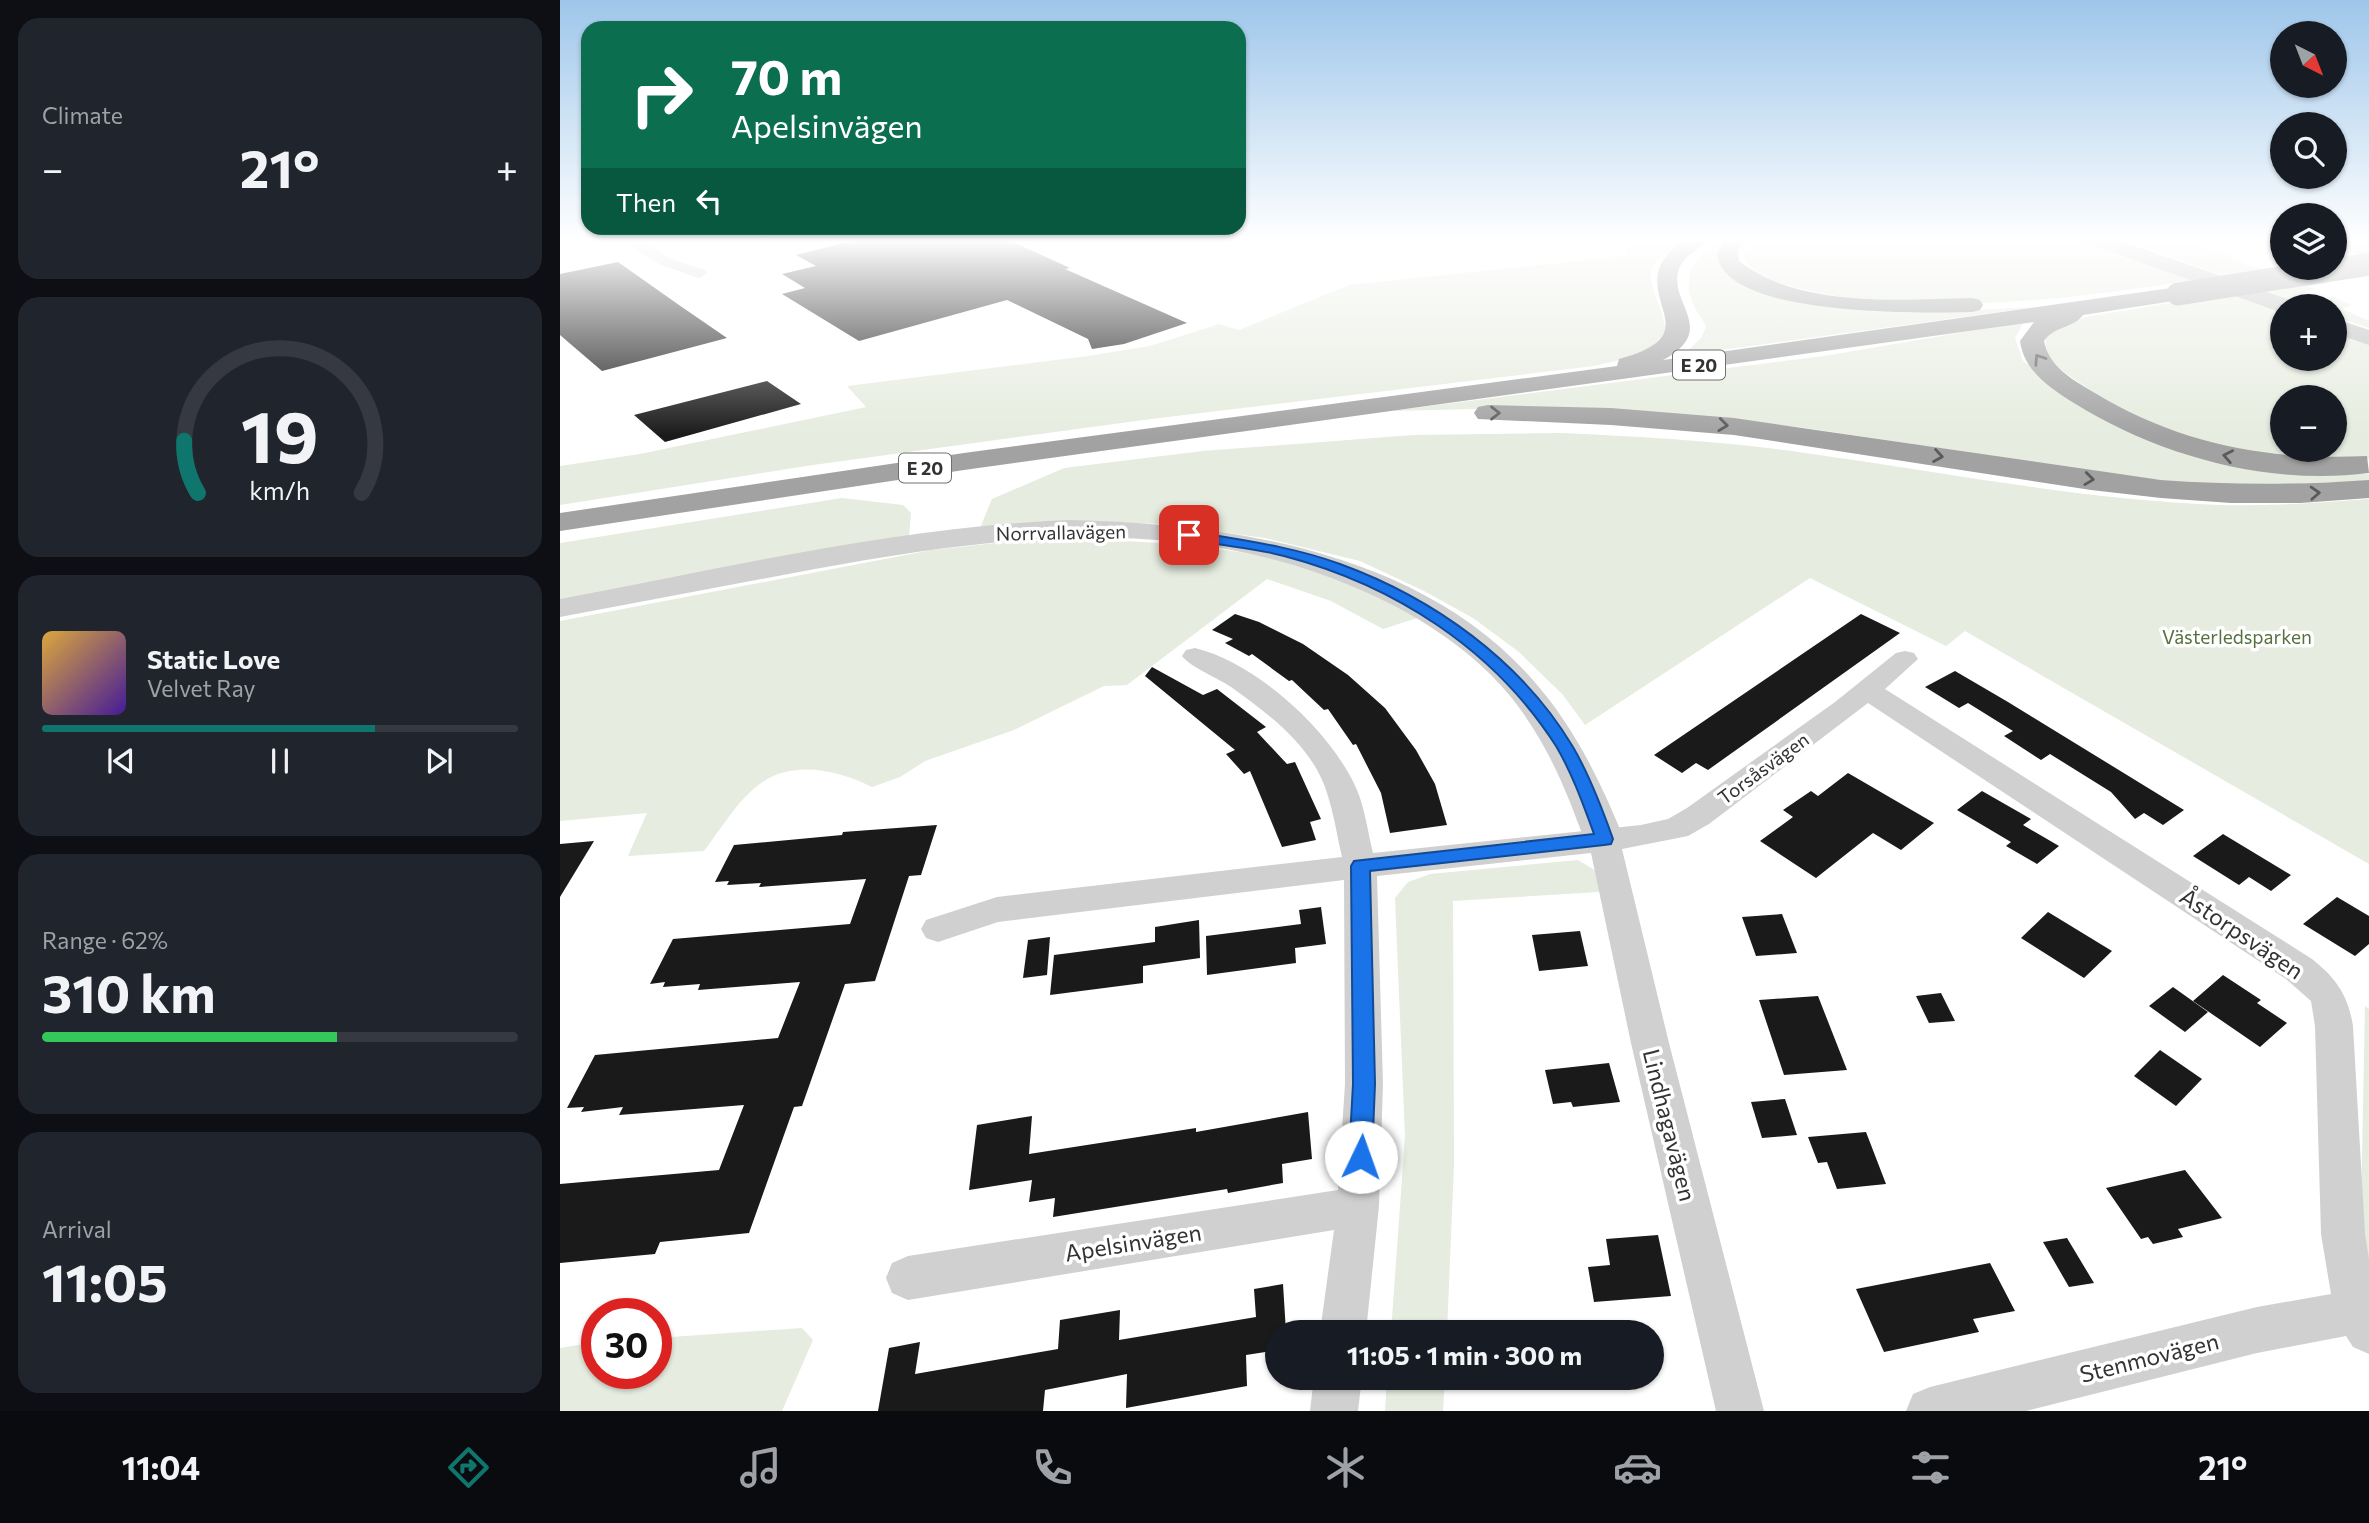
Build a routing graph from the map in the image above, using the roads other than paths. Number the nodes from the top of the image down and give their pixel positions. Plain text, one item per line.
1 (1672, 304) edge
2 (1859, 304) edge
3 (2034, 304) edge
4 (2093, 304) edge
5 (2094, 304) edge
6 (2101, 304) edge
7 (2347, 330) edge
8 (2369, 338) edge
9 (1594, 373) junction
10 (1291, 418) junction
11 (2369, 465) edge
12 (2369, 489) edge
13 (560, 511) edge
14 (560, 522) edge
15 (560, 608) edge
16 (1195, 656) dead end
17 (1905, 659) dead end
18 (1865, 690) junction
19 (1604, 839) junction
20 (1360, 866) junction
21 (938, 929) dead end
22 (1358, 1206) junction
23 (908, 1278) dead end
24 (2365, 1316) edge
25 (1344, 1320) edge
26 (1336, 1390) edge
27 (1334, 1411) edge
28 (1740, 1411) edge
29 (1930, 1411) edge

1 - 9 highway, E 20
2 - 3 highway, E 20
4 - 9 highway, E 20
5 - 10 highway, E 20
11 -> 6 highway, E 20
7 - 8 main road
9 - 13 highway, E 20
10 -> 12 highway, E 20
10 - 14 highway, E 20
15 - 19 street, Norrvallavägen
16 - 20 street
17 - 18 street, Torsåsvägen
18 - 19 street, Torsåsvägen
18 - 24 street, Åstorpsvägen
19 - 20 street
19 - 28 street, Lindhagavägen
20 - 21 street
20 - 22 street
22 - 23 street, Apelsinvägen
22 - 25 street
24 - 29 street, Stenmovägen
26 - 27 street

